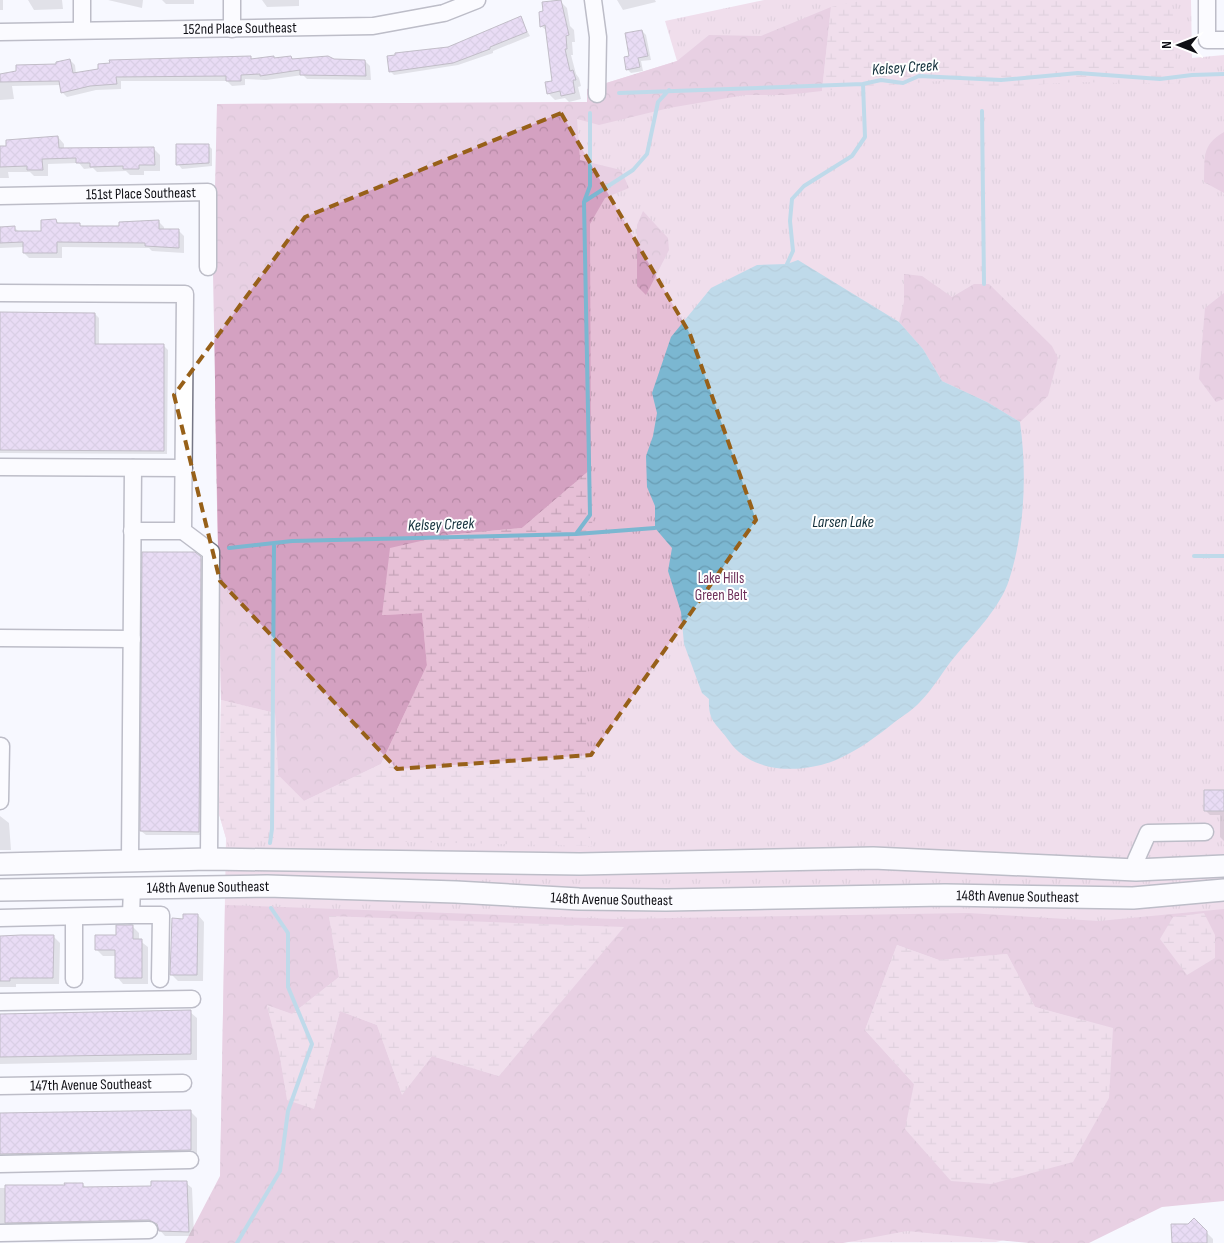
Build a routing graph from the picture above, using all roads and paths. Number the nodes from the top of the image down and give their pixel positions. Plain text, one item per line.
1 (82, 0) edge
2 (232, 0) edge
3 (476, 0) edge
4 (594, 0) edge
5 (1207, 0) edge
6 (82, 29) junction
7 (232, 29) junction
8 (0, 32) edge
9 (1224, 40) edge
10 (596, 94) dead end
11 (0, 196) edge
12 (208, 267) dead end
13 (0, 293) edge
14 (0, 467) edge
15 (133, 468) junction
16 (184, 468) junction
17 (132, 530) junction
18 (183, 531) junction
19 (0, 638) edge
20 (132, 639) junction
21 (1, 746) edge
22 (0, 801) edge
23 (1205, 832) dead end
24 (209, 859) junction
25 (130, 861) junction
26 (472, 862) junction
27 (974, 862) junction
28 (0, 864) edge
29 (1224, 866) edge
30 (1136, 870) junction
31 (132, 887) junction
32 (0, 890) edge
33 (1224, 890) edge
34 (456, 892) junction
35 (945, 895) junction
36 (131, 915) junction
37 (74, 917) junction
38 (0, 918) edge
39 (74, 979) dead end
40 (160, 979) dead end
41 (192, 999) dead end
42 (0, 1002) edge
43 (183, 1083) dead end
44 (0, 1086) edge
45 (190, 1160) dead end
46 (0, 1164) edge
47 (149, 1230) dead end
48 (0, 1232) edge

1 - 6 street
2 - 7 street
3 - 7 street, 152nd Place Southeast
4 - 10 street
5 - 9 street
6 - 7 street, 152nd Place Southeast
6 - 8 street, 152nd Place Southeast
11 - 12 street, 151st Place Southeast
13 - 16 street
14 - 15 street
15 - 16 street
15 - 17 street
16 - 18 street
17 - 18 street
17 - 20 street
18 - 24 street
19 - 20 street
20 - 25 street
21 - 22 street
23 - 30 street
24 - 25 main road, 148th Avenue Southeast
24 - 26 main road, 148th Avenue Southeast
25 - 28 main road, 148th Avenue Southeast
26 - 27 main road, 148th Avenue Southeast
26 - 34 main road
27 - 30 main road, 148th Avenue Southeast
27 - 35 main road
29 - 30 main road, 148th Avenue Southeast
31 - 32 main road, 148th Avenue Southeast
31 - 34 main road, 148th Avenue Southeast
31 - 36 street
33 - 35 main road, 148th Avenue Southeast
34 - 35 main road, 148th Avenue Southeast
36 - 37 street
36 - 40 street
37 - 38 street
37 - 39 street
41 - 42 street
43 - 44 street, 147th Avenue Southeast
45 - 46 street
47 - 48 street

